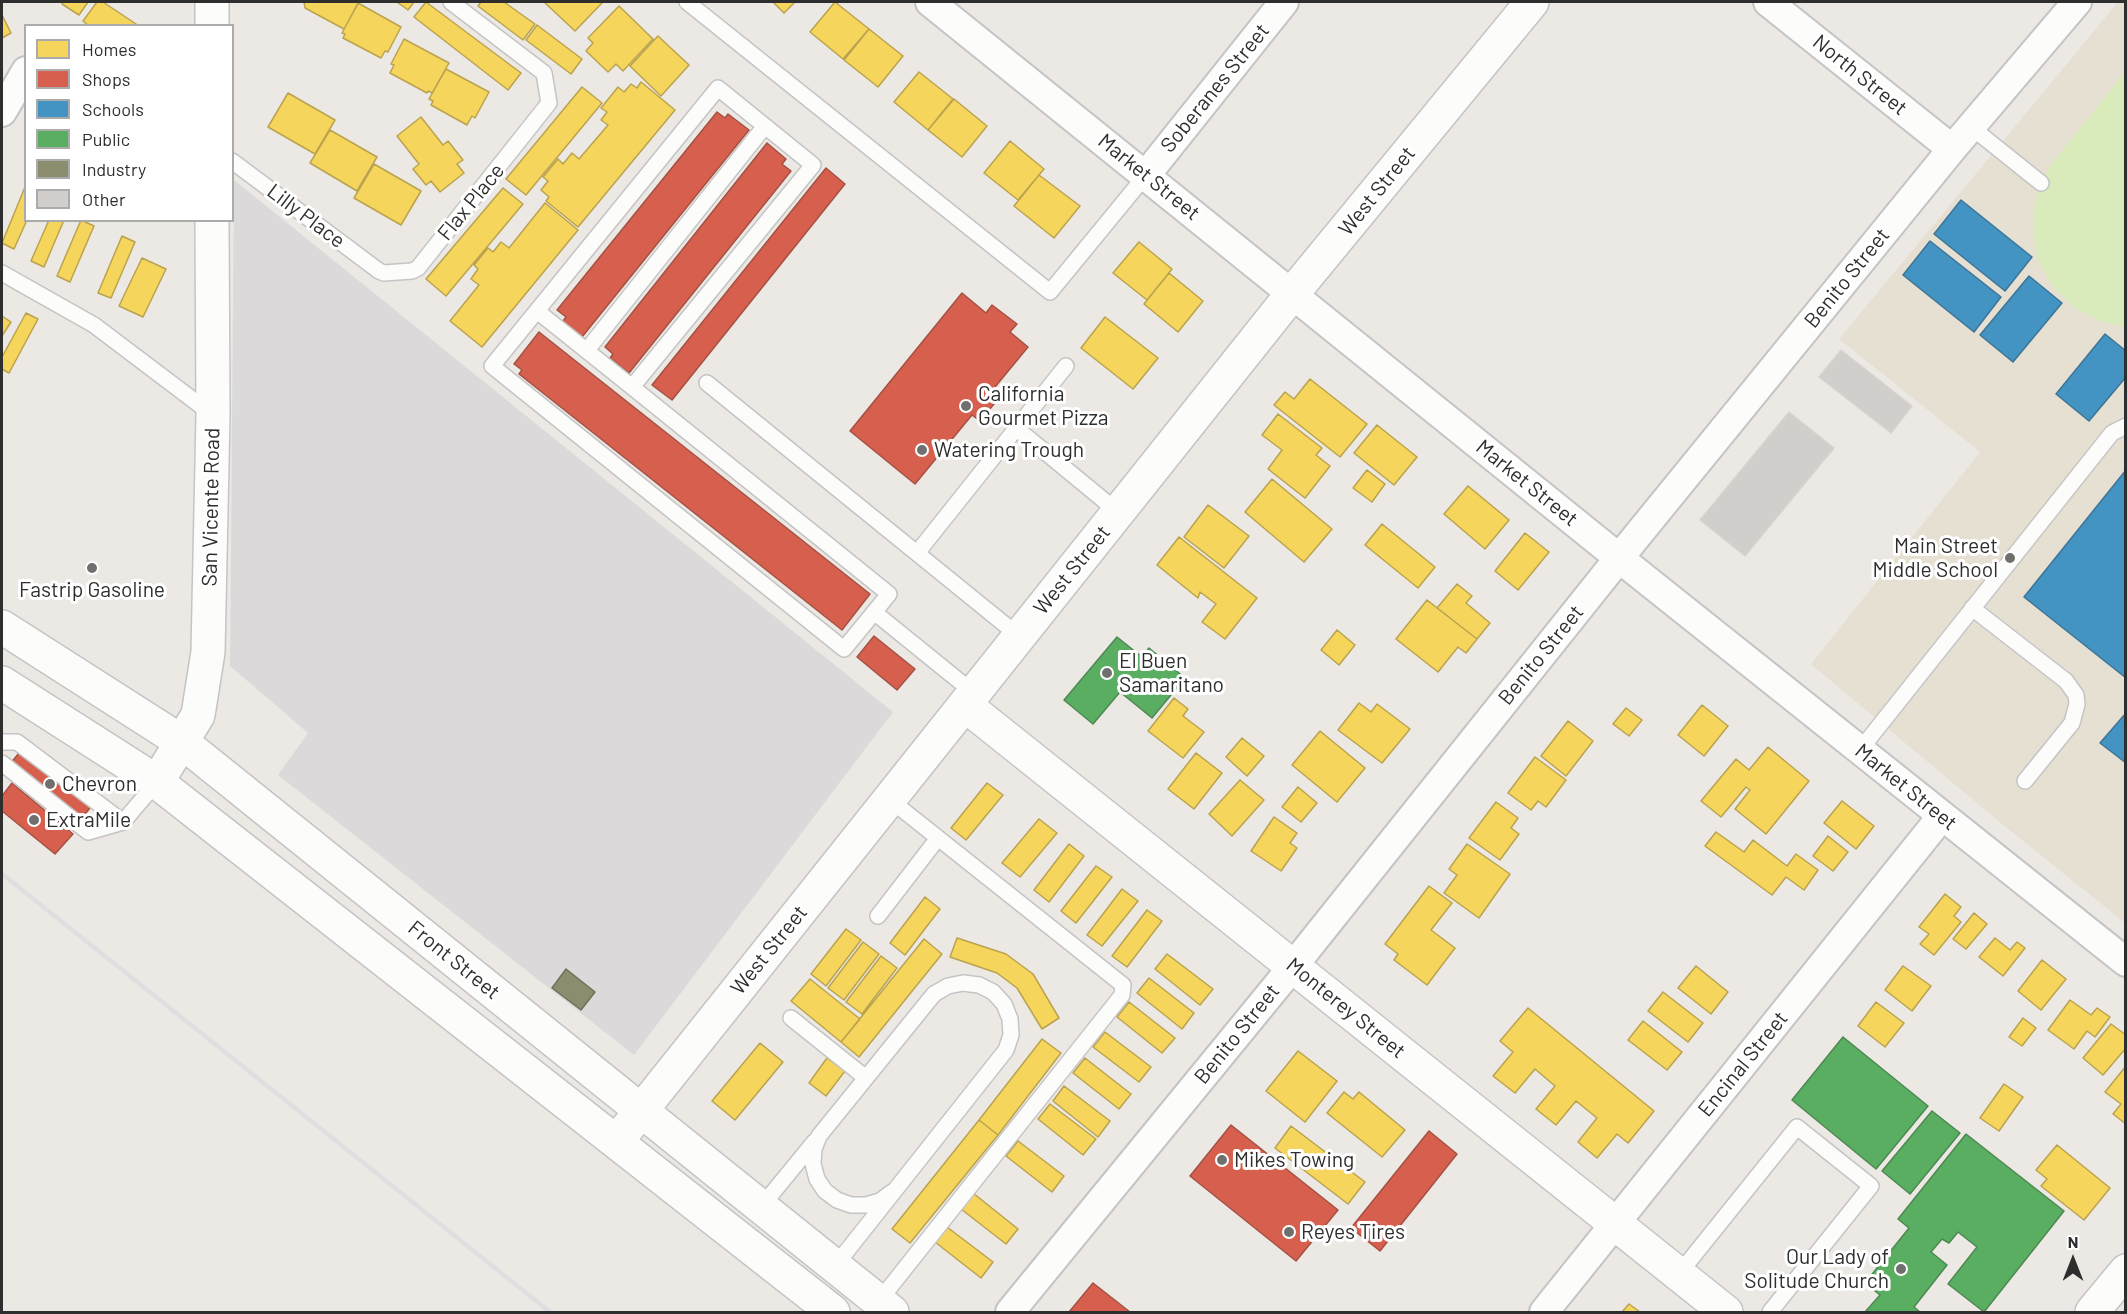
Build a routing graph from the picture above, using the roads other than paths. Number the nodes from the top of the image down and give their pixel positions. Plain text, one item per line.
1 (212, 2) edge
2 (451, 2) edge
3 (687, 2) edge
4 (930, 2) edge
5 (1284, 2) edge
6 (1532, 2) edge
7 (1768, 2) edge
8 (2068, 5) edge
9 (212, 24) edge
10 (24, 74) edge
11 (2, 112) edge
12 (765, 126) junction
13 (1971, 127) junction
14 (1952, 149) junction
15 (234, 163) edge
16 (1146, 175) junction
17 (2041, 183) dead end
18 (212, 222) edge
19 (378, 271) joint
20 (2, 273) edge
21 (1292, 294) junction
22 (537, 311) junction
23 (587, 350) junction
24 (1066, 366) dead end
25 (707, 384) dead end
26 (632, 387) junction
27 (213, 415) junction
28 (2126, 426) edge
29 (1016, 428) junction
30 (1118, 512) junction
31 (917, 553) junction
32 (1619, 558) junction
33 (1972, 608) junction
34 (874, 612) junction
35 (2, 627) edge
36 (1019, 636) junction
37 (2, 683) edge
38 (969, 699) junction
39 (2, 742) edge
40 (182, 742) junction
41 (1860, 750) junction
42 (2, 763) edge
43 (2025, 781) dead end
44 (158, 782) junction
45 (889, 799) junction
46 (1942, 816) junction
47 (123, 822) junction
48 (939, 838) junction
49 (878, 916) dead end
50 (2126, 962) edge
51 (1294, 965) junction
52 (791, 1018) dead end
53 (866, 1078) junction
54 (641, 1111) junction
55 (819, 1136) junction
56 (617, 1141) junction
57 (892, 1192) junction
58 (761, 1207) junction
59 (1615, 1225) junction
60 (835, 1266) junction
61 (2126, 1271) edge
62 (1678, 1275) junction
63 (885, 1307) edge
64 (2100, 1310) edge
65 (833, 1312) edge
66 (1010, 1312) edge
67 (1544, 1312) edge
68 (1726, 1312) edge
69 (1770, 1312) edge

1 - 9 street
2 - 19 lane, Flax Place
3 - 16 lane
4 - 16 street, Market Street
5 - 16 street, Soberanes Street
6 - 21 street, West Street
7 - 14 street, North Street
8 - 13 street, Benito Street
10 - 11 street
12 - 22 lane
12 - 23 lane
12 - 26 lane
13 - 14 street, Benito Street
13 - 17 lane
14 - 32 street, Benito Street
15 - 19 lane, Lilly Place
16 - 21 street, Market Street
18 - 27 street, San Vicente Road
20 - 27 lane
21 - 30 street, West Street
21 - 32 street, Market Street
22 - 23 lane
22 - 34 lane
23 - 26 lane
24 - 29 lane
25 - 31 lane
26 - 34 lane
27 - 40 street, San Vicente Road
28 - 33 lane
29 - 30 lane
29 - 31 lane
30 - 36 street, West Street
31 - 36 lane
32 - 41 street, Market Street
32 - 51 street, Benito Street
33 - 41 lane
33 - 43 lane
34 - 38 lane
35 - 40 street, Front Street
36 - 38 street, West Street
37 - 44 street, Front Street
38 - 45 street, West Street
38 - 51 street, Monterey Street
39 - 47 lane
40 - 44 street, San Vicente Road
40 - 54 street, Front Street
41 - 46 street, Market Street
42 - 47 lane
44 - 47 lane
44 - 56 street, Front Street
45 - 48 lane
45 - 54 street, West Street
46 - 50 street, Market Street
46 - 59 street, Encinal Street
48 - 49 lane
48 - 63 lane
51 - 59 street, Monterey Street
51 - 66 street, Benito Street
52 - 53 lane
53 - 55 lane
53 - 57 lane
54 - 56 street, West Street
54 - 58 street, Front Street
55 - 57 lane
55 - 58 lane
56 - 65 street, Front Street
57 - 60 lane
58 - 60 street, Front Street
59 - 62 street, Monterey Street
59 - 67 street, Encinal Street
60 - 63 street, Front Street
61 - 64 street
62 - 68 street, Monterey Street
62 - 69 lane

